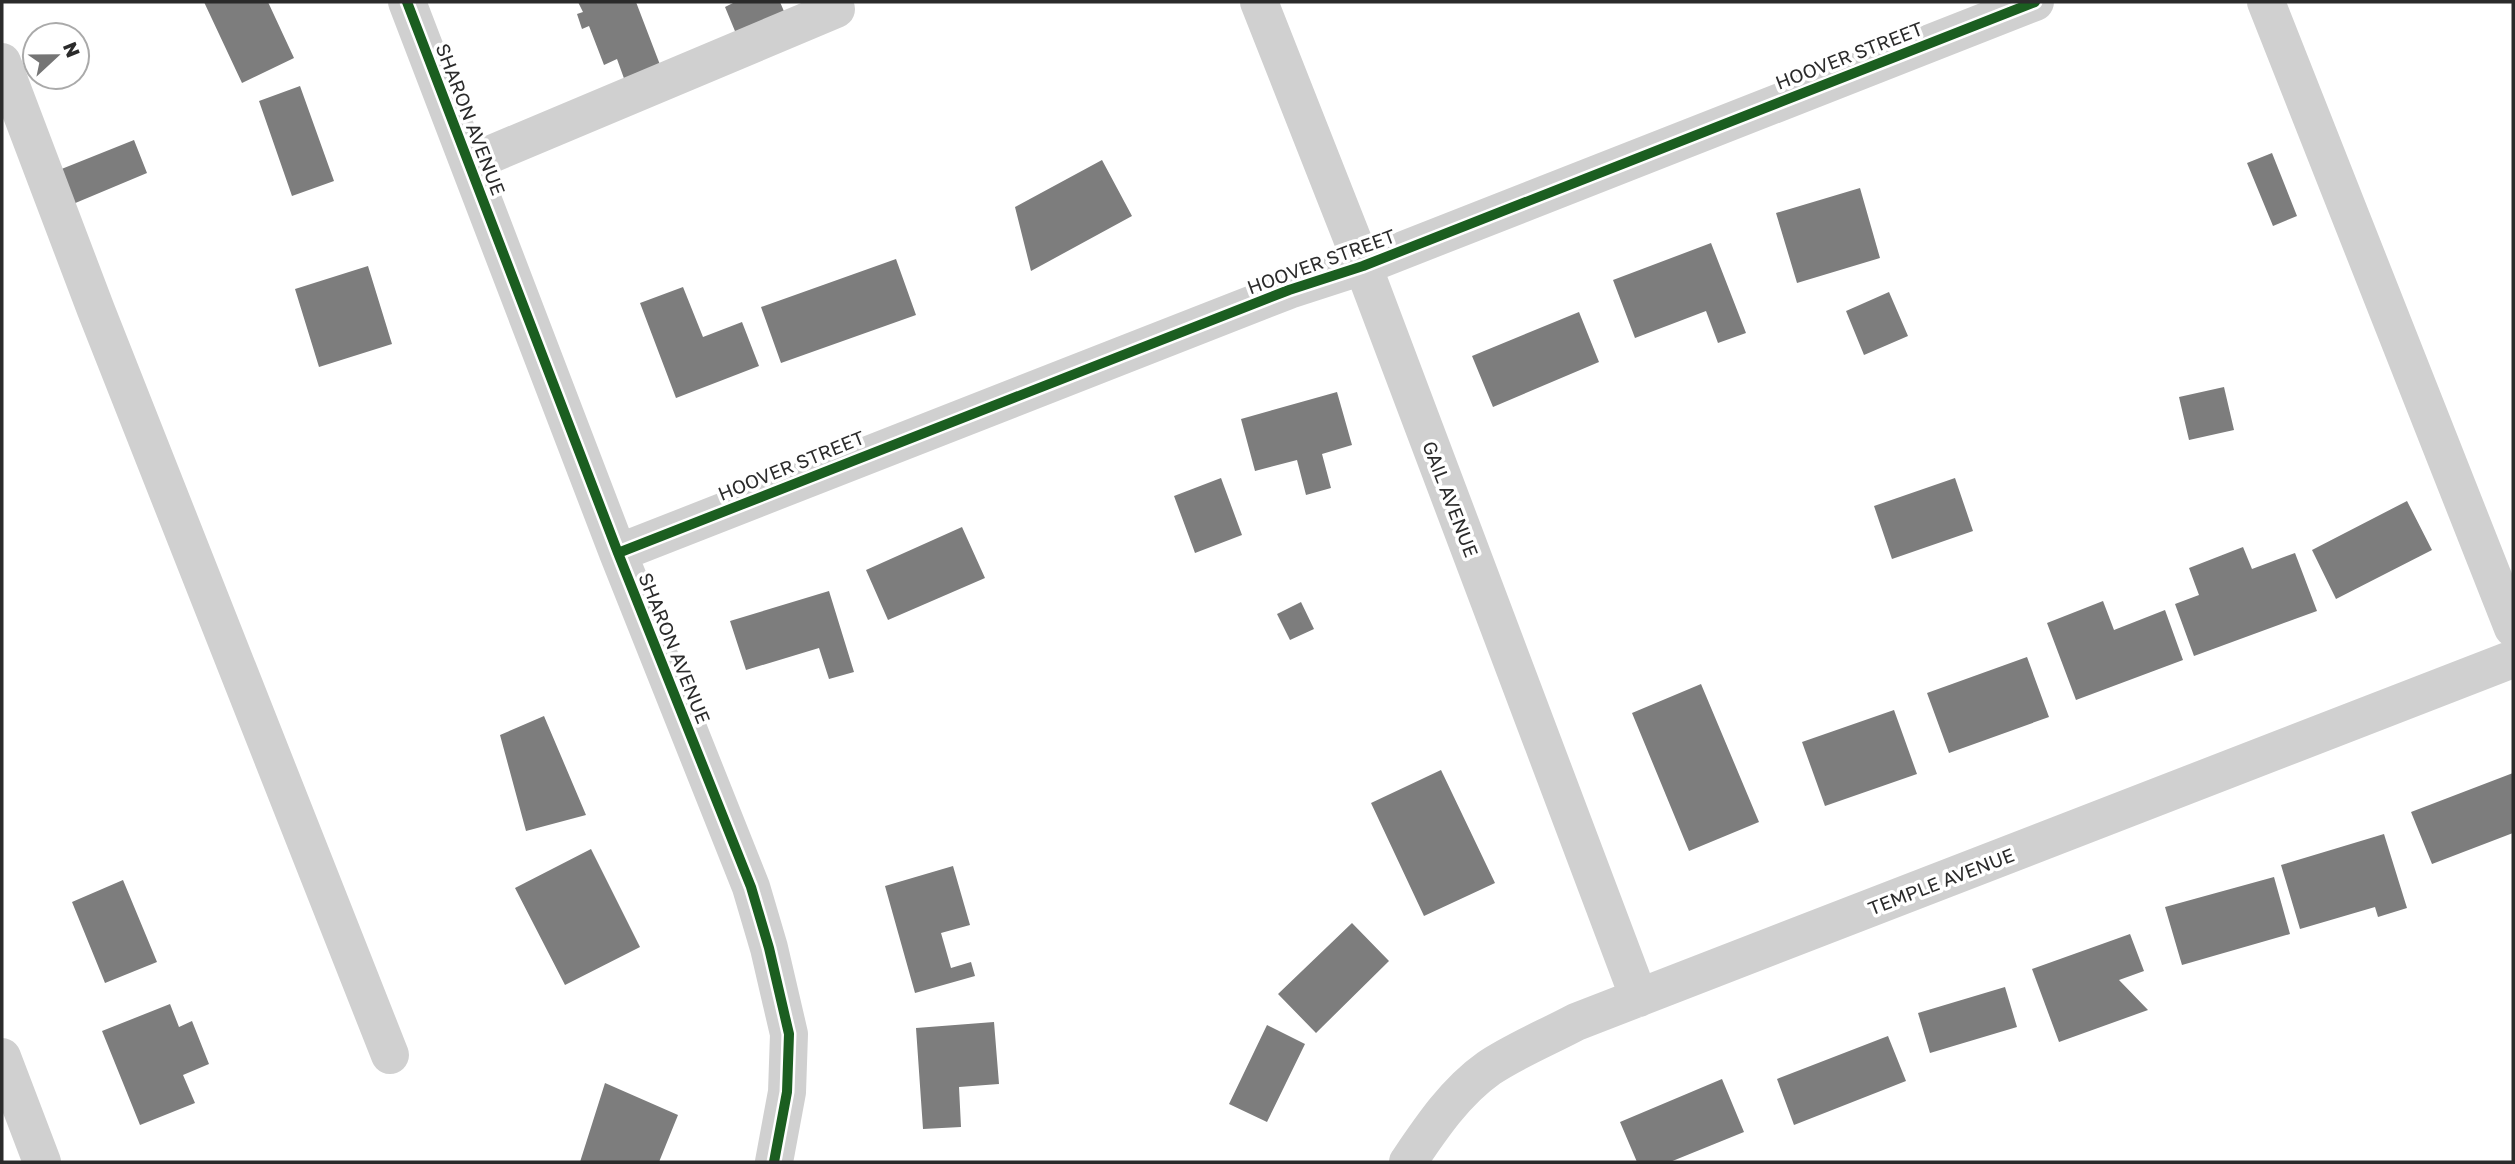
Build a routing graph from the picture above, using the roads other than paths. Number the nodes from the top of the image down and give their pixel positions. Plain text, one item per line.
1 (407, 2) edge
2 (1259, 2) edge
3 (2035, 2) edge
4 (2266, 2) edge
5 (841, 4) edge
6 (2, 62) edge
7 (470, 163) junction
8 (1363, 265) junction
9 (618, 553) junction
10 (2513, 628) edge
11 (2513, 659) edge
12 (1639, 998) junction
13 (390, 1055) dead end
14 (2, 1057) edge
15 (42, 1162) edge
16 (774, 1162) edge
17 (1408, 1162) edge

1 - 7 street, SHARON AVENUE
2 - 8 street, GAIL AVENUE
3 - 8 street, HOOVER STREET
4 - 10 street
5 - 7 street
6 - 13 street
7 - 9 street, SHARON AVENUE
8 - 9 street, HOOVER STREET
8 - 12 street, GAIL AVENUE
9 - 16 street, SHARON AVENUE
11 - 12 street, TEMPLE AVENUE
12 - 17 street, TEMPLE AVENUE
14 - 15 street

